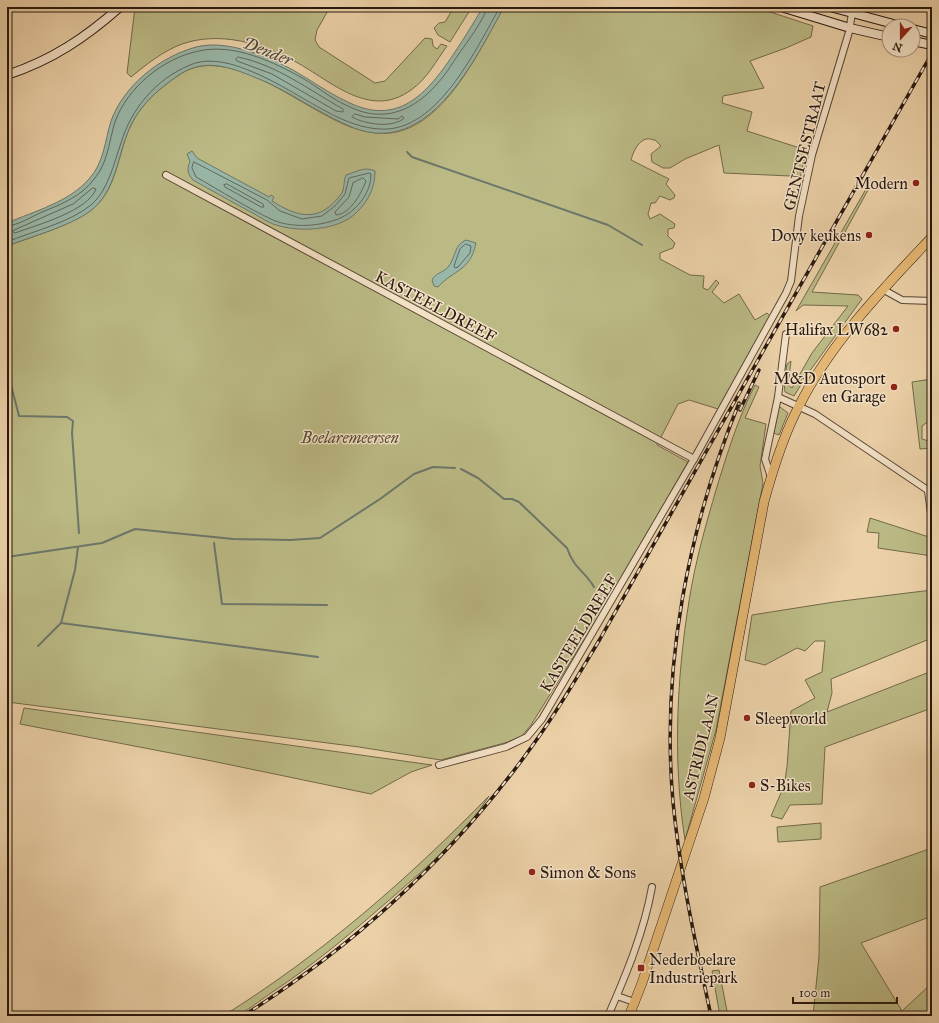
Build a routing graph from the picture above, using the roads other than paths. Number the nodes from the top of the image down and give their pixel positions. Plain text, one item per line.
1 (120, 7) edge
2 (781, 7) edge
3 (830, 7) edge
4 (853, 10) edge
5 (881, 19) edge
6 (850, 28) junction
7 (921, 31) edge
8 (932, 34) edge
9 (881, 35) edge
10 (921, 43) edge
11 (932, 45) edge
12 (7, 75) edge
13 (166, 174) dead end
14 (932, 237) edge
15 (884, 290) junction
16 (786, 293) joint
17 (932, 302) edge
18 (786, 334) dead end
19 (778, 397) junction
20 (799, 405) junction
21 (694, 459) junction
22 (771, 477) junction
23 (930, 492) edge
24 (932, 520) edge
25 (439, 765) dead end
26 (652, 887) dead end
27 (617, 996) junction
28 (634, 1002) junction
29 (608, 1016) edge
30 (629, 1016) edge

1 - 12 main road
2 - 6 main road
3 - 4 main road
4 - 5 main road
4 - 6 street, GENTSESTRAAT
6 - 9 main road
6 - 16 street, GENTSESTRAAT
7 - 8 main road
10 - 11 main road
13 - 21 street, KASTEELDREEF
14 - 15 main road, ASTRIDLAAN
15 - 17 street
15 - 20 main road, ASTRIDLAAN
16 - 21 street, KASTEELDREEF
18 - 19 street
19 - 20 street
19 - 22 street
20 - 22 main road, ASTRIDLAAN
20 - 23 street
21 - 25 street, KASTEELDREEF
22 - 28 main road, ASTRIDLAAN
23 - 24 street
26 - 27 street
27 - 28 street
27 - 29 street
28 - 30 main road, ASTRIDLAAN

